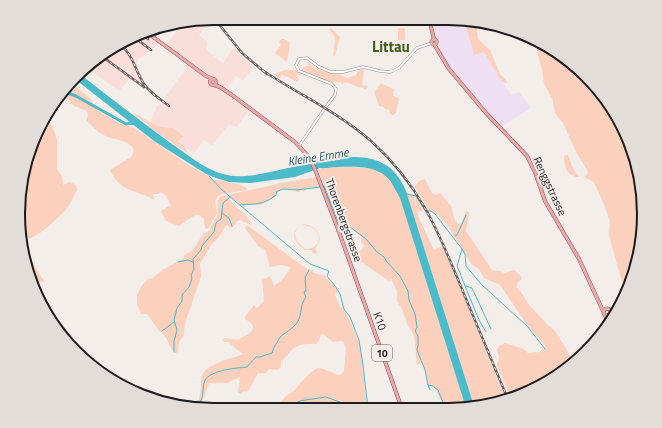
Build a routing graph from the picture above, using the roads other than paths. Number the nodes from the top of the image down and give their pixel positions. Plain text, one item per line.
1 (430, 25) edge
2 (150, 36) edge
3 (434, 42) junction
4 (299, 146) junction
5 (358, 284) joint
6 (600, 304) junction
7 (609, 313) edge
8 (400, 403) edge

1 - 3 main road, Renggstrasse
2 - 4 main road, Thorenbergstrasse / 10
3 - 4 street
3 - 6 main road, Renggstrasse
4 - 5 main road, Thorenbergstrasse / 10
5 - 8 main road, K10 / 10
6 - 7 main road, Renggstrasse
6 - 7 main road, Renggstrasse

